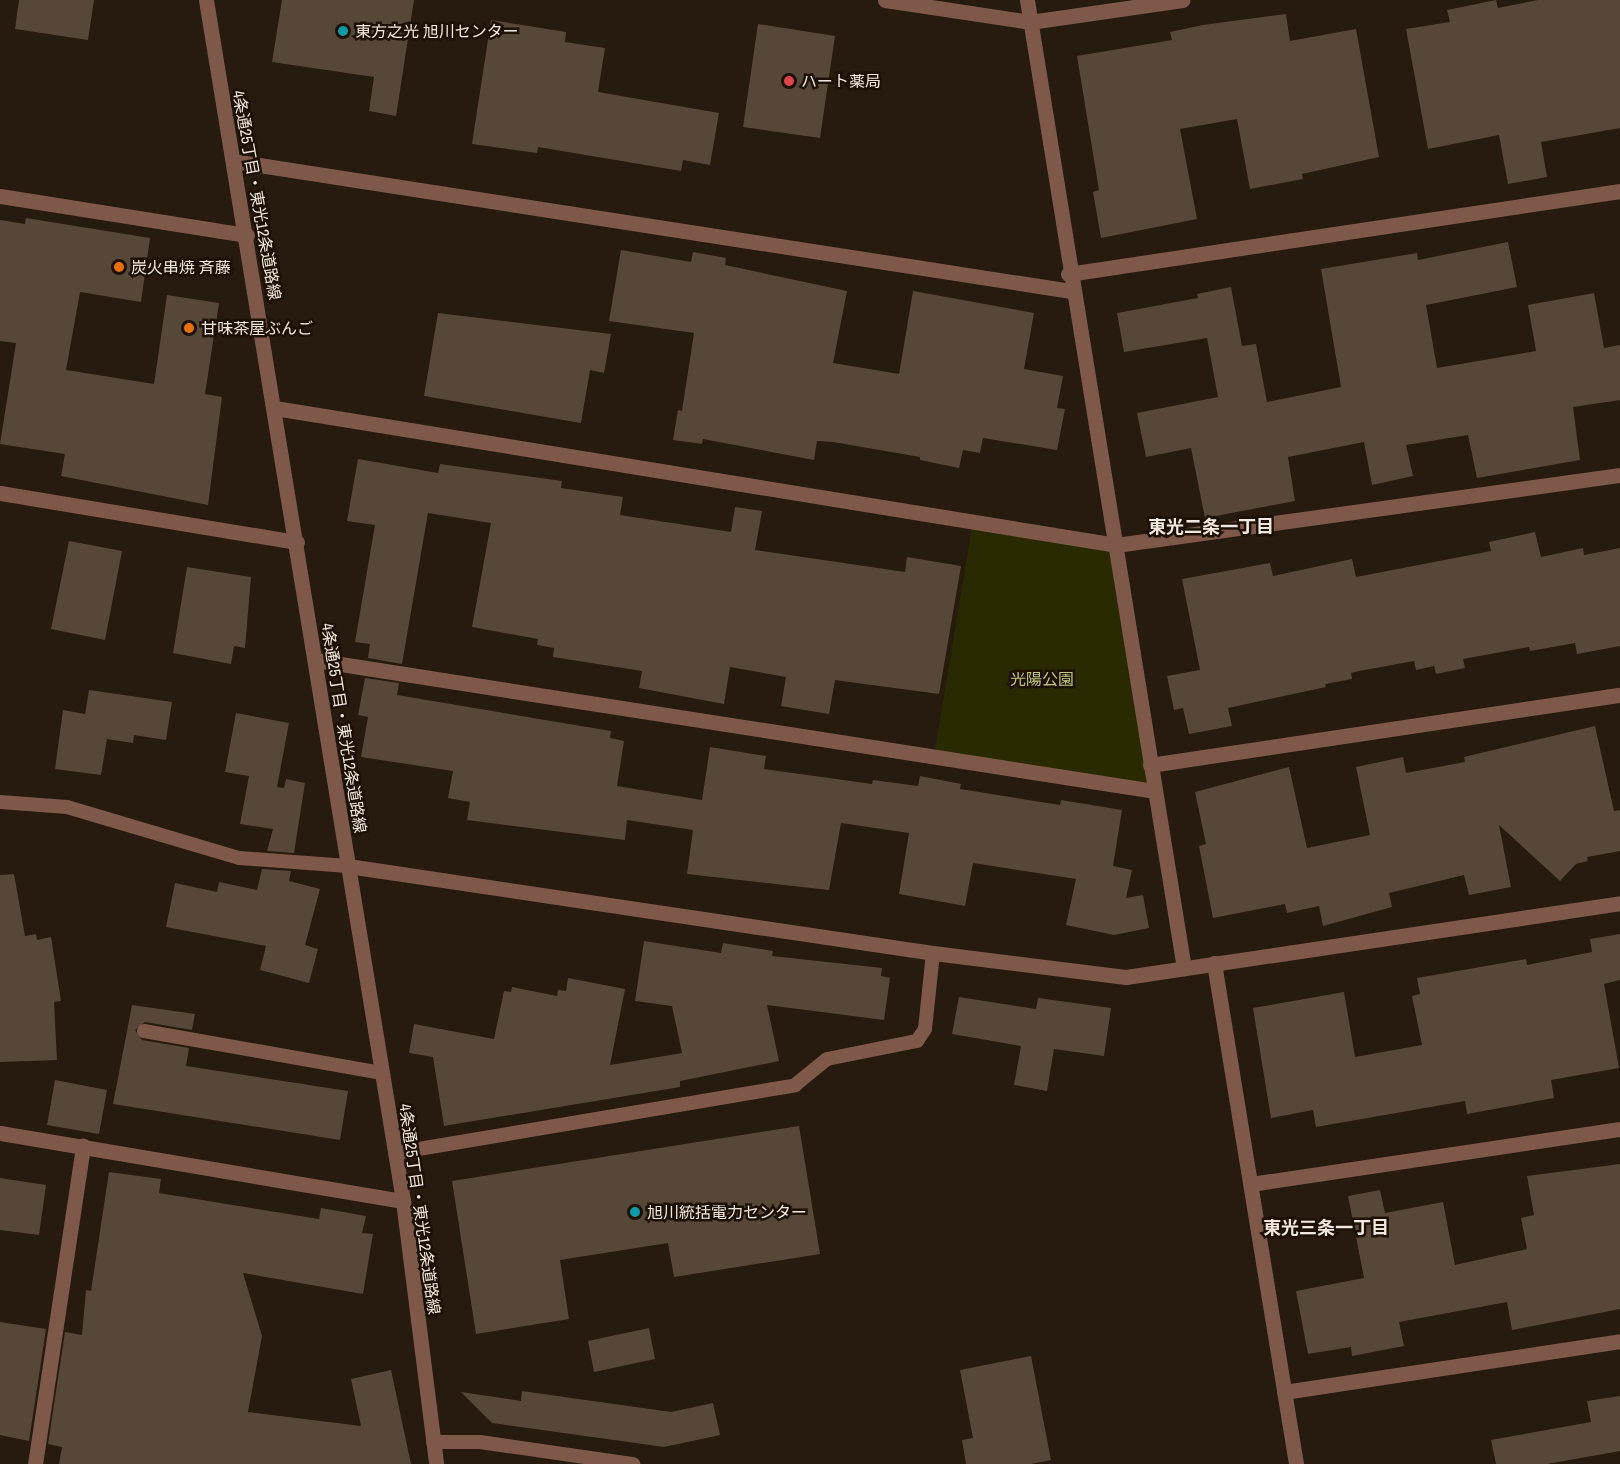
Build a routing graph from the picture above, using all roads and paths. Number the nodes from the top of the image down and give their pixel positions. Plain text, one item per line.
1 (206, 0) edge
2 (885, 0) edge
3 (1026, 0) edge
4 (1182, 0) edge
5 (1030, 22) junction
6 (233, 161) junction
7 (1620, 191) edge
8 (0, 196) edge
9 (247, 235) junction
10 (1068, 274) junction
11 (1071, 291) junction
12 (275, 408) junction
13 (1620, 475) edge
14 (0, 493) edge
15 (297, 542) junction
16 (1116, 544) junction
17 (315, 660) junction
18 (1620, 695) edge
19 (1150, 765) junction
20 (1154, 791) junction
21 (0, 802) edge
22 (348, 866) junction
23 (1620, 903) edge
24 (933, 953) junction
25 (1214, 963) junction
26 (1184, 968) junction
27 (144, 1031) dead end
28 (382, 1073) junction
29 (1620, 1129) edge
30 (0, 1133) edge
31 (83, 1146) junction
32 (395, 1153) junction
33 (1251, 1184) junction
34 (403, 1201) junction
35 (1620, 1341) edge
36 (1284, 1392) junction
37 (433, 1442) junction
38 (35, 1464) edge
39 (436, 1464) edge
40 (449, 1464) edge
41 (633, 1464) edge
42 (1296, 1464) edge

1 - 6 street, 4条通25丁目・東光12条道路線
2 - 5 street
3 - 5 street
4 - 5 street
5 - 10 street
6 - 9 street, 4条通25丁目・東光12条道路線
6 - 11 street
7 - 10 street
8 - 9 street
9 - 12 street, 4条通25丁目・東光12条道路線
10 - 11 street
11 - 16 street
12 - 15 street, 4条通25丁目・東光12条道路線
12 - 16 street
13 - 16 street
14 - 15 street
15 - 17 street, 4条通25丁目・東光12条道路線
16 - 19 street
17 - 20 street
17 - 22 street, 4条通25丁目・東光12条道路線
18 - 19 street
19 - 20 street
20 - 26 street
21 - 22 lane
22 - 24 street
22 - 28 street, 4条通25丁目・東光12条道路線
23 - 25 street
24 - 26 street
24 - 32 lane
25 - 26 street
25 - 33 street
27 - 28 lane
28 - 32 street, 4条通25丁目・東光12条道路線
29 - 33 street
30 - 31 street
31 - 34 street
31 - 38 street
32 - 34 street, 4条通25丁目・東光12条道路線
33 - 36 street
34 - 37 street, 4条通25丁目・東光12条道路線
35 - 36 street
36 - 42 street
37 - 39 street, 4条通25丁目・東光12条道路線
37 - 40 street
37 - 41 lane

